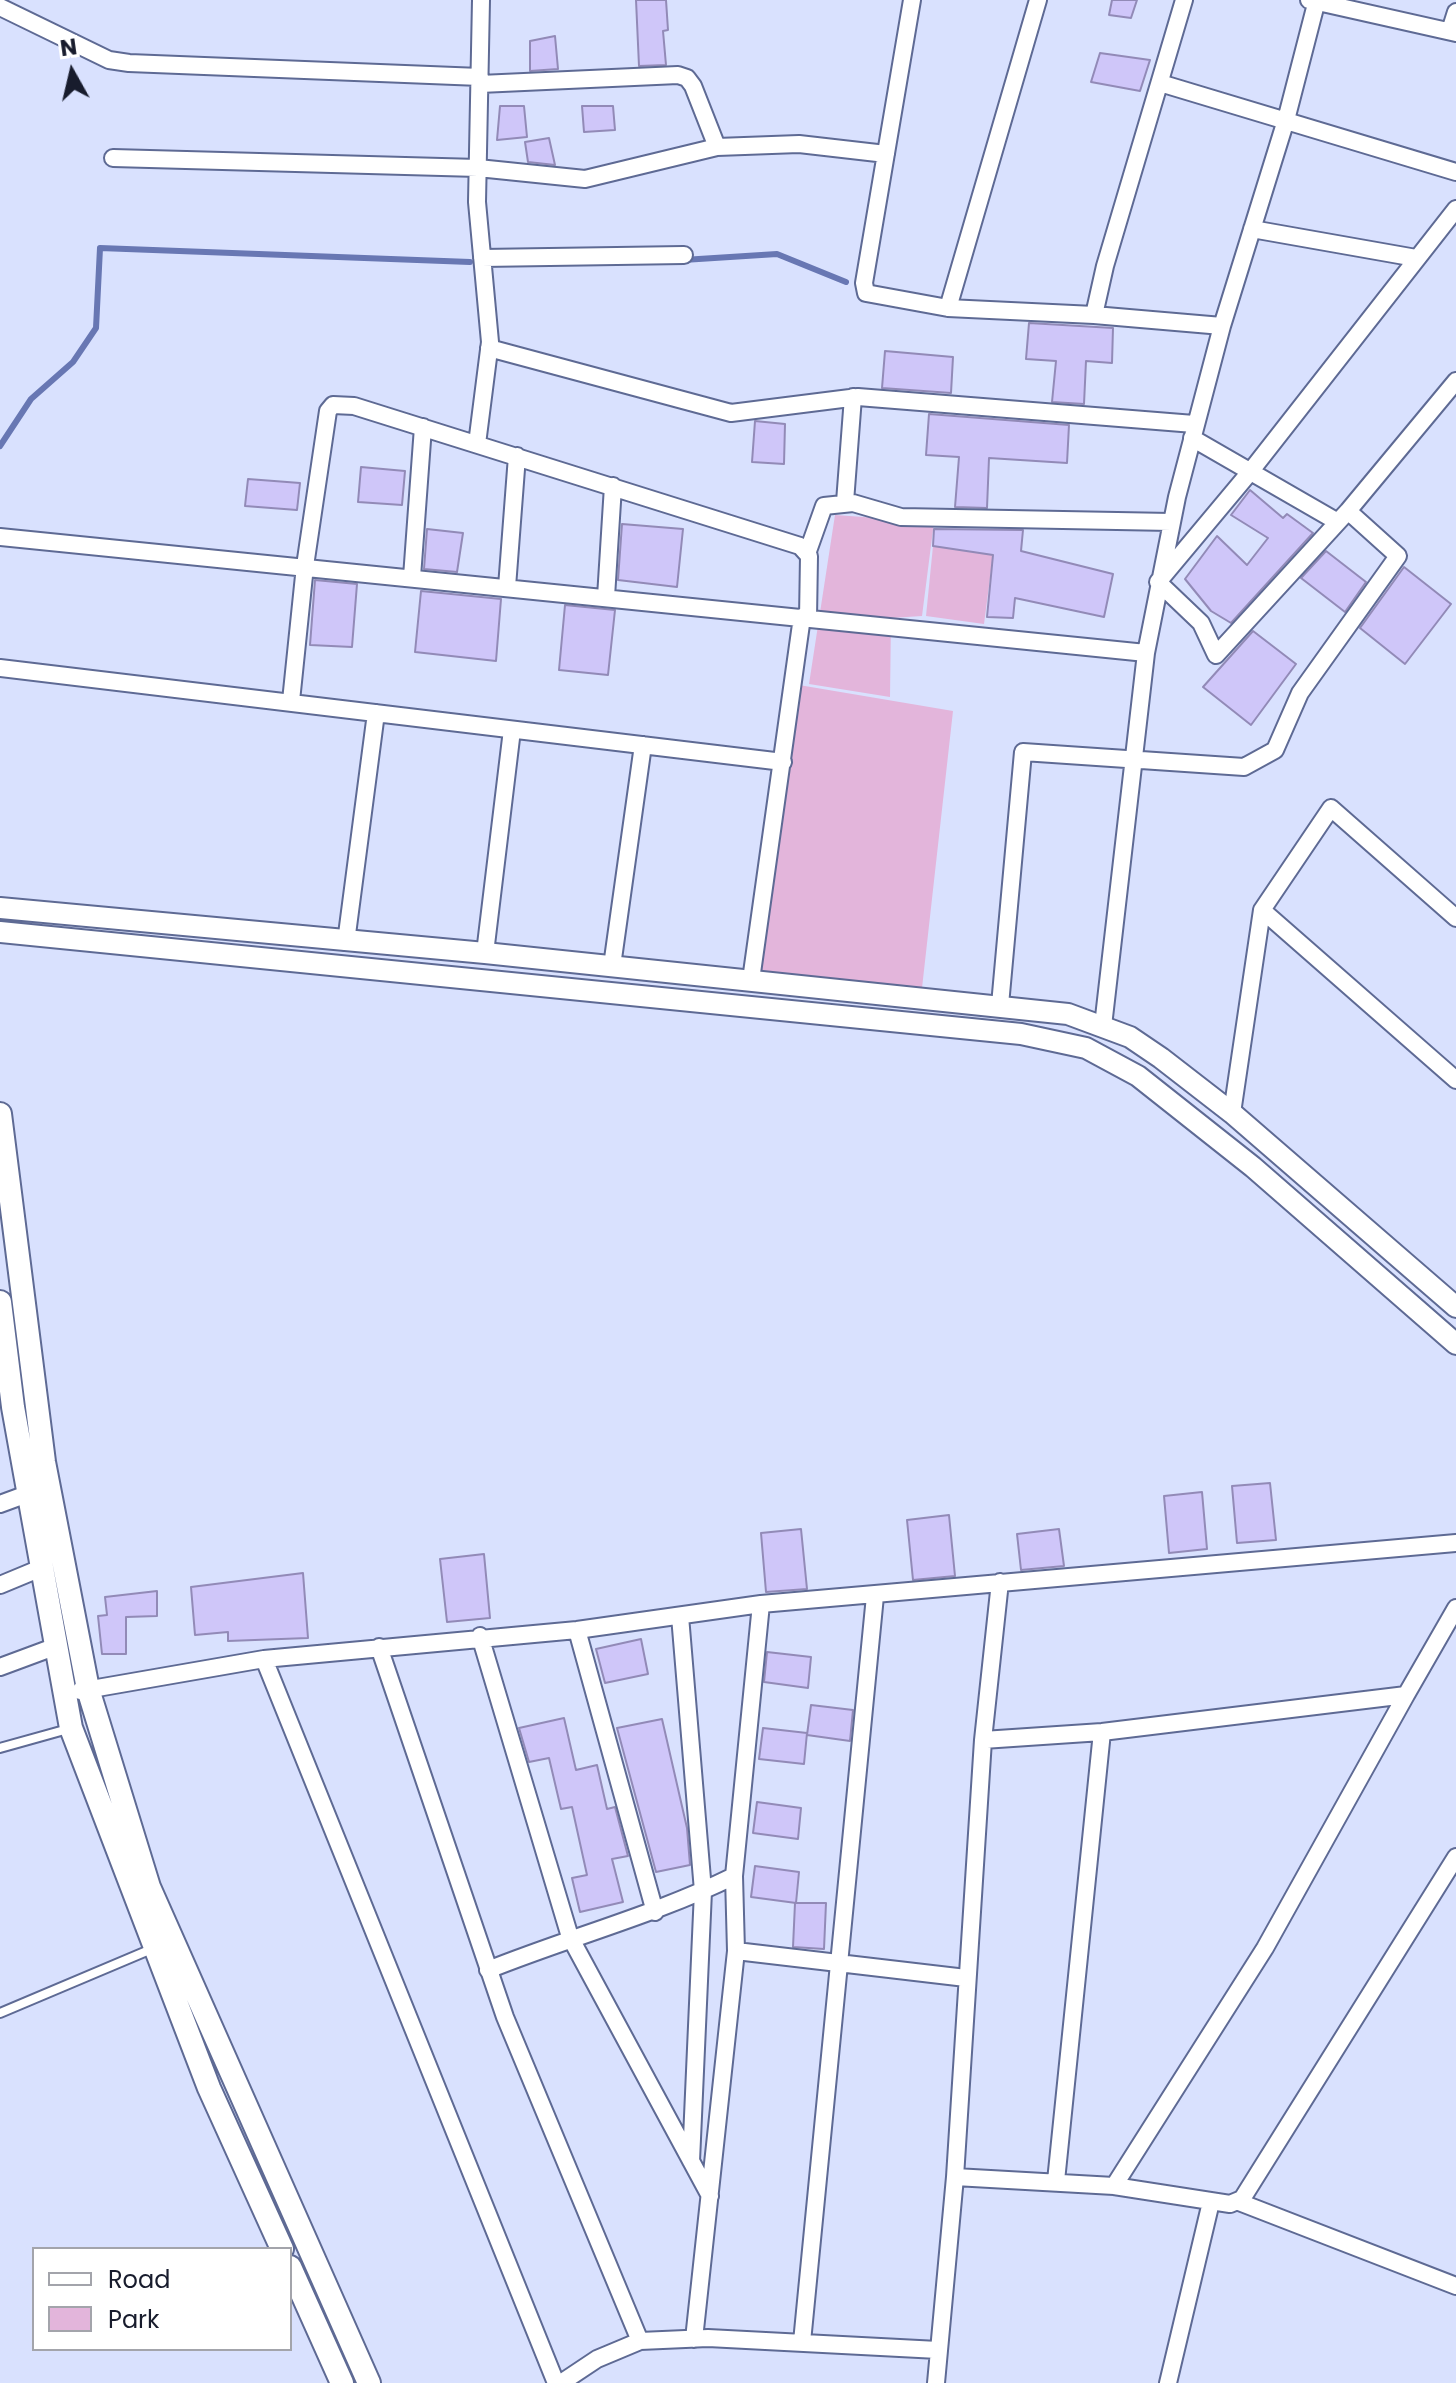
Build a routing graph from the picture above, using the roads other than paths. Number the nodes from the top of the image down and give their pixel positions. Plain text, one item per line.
1 (481, 0) edge
2 (912, 0) edge
3 (1038, 0) edge
4 (1184, 0) edge
5 (1314, 0) edge
6 (0, 7) edge
7 (1456, 12) edge
8 (1453, 32) edge
9 (480, 81) junction
10 (1160, 83) junction
11 (1286, 120) junction
12 (717, 147) junction
13 (886, 154) junction
14 (113, 158) dead end
15 (478, 168) junction
16 (1456, 172) edge
17 (1456, 209) edge
18 (1252, 229) junction
19 (684, 255) dead end
20 (482, 258) junction
21 (1416, 258) junction
22 (948, 308) junction
23 (1094, 315) junction
24 (1222, 326) junction
25 (489, 348) junction
26 (1456, 381) edge
27 (853, 397) junction
28 (423, 427) junction
29 (1193, 431) junction
30 (477, 444) junction
31 (517, 456) junction
32 (1250, 472) junction
33 (613, 486) junction
34 (845, 502) junction
35 (1342, 516) junction
36 (1171, 522) junction
37 (0, 537) edge
38 (808, 551) junction
39 (305, 566) junction
40 (412, 577) junction
41 (1158, 582) junction
42 (507, 587) junction
43 (606, 597) junction
44 (805, 618) junction
45 (1146, 653) junction
46 (0, 668) edge
47 (291, 701) junction
48 (376, 713) junction
49 (512, 730) junction
50 (643, 745) junction
51 (1133, 758) junction
52 (783, 762) junction
53 (0, 908) edge
54 (1262, 910) junction
55 (1456, 918) edge
56 (0, 932) edge
57 (346, 942) junction
58 (485, 953) junction
59 (612, 966) junction
60 (751, 980) junction
61 (1000, 1005) junction
62 (1103, 1026) junction
63 (1456, 1080) edge
64 (1232, 1113) junction
65 (0, 1114) edge
66 (0, 1302) edge
67 (1456, 1307) edge
68 (2, 1333) edge
69 (1456, 1344) edge
70 (7, 1409) edge
71 (30, 1493) junction
72 (0, 1504) edge
73 (1456, 1543) edge
74 (41, 1568) junction
75 (1000, 1582) junction
76 (0, 1585) edge
77 (875, 1596) junction
78 (761, 1604) junction
79 (1456, 1608) edge
80 (680, 1616) junction
81 (577, 1630) junction
82 (480, 1636) junction
83 (54, 1647) junction
84 (379, 1647) junction
85 (264, 1659) junction
86 (0, 1667) edge
87 (88, 1689) junction
88 (63, 1693) junction
89 (1406, 1695) junction
90 (71, 1728) junction
91 (1102, 1732) junction
92 (983, 1740) junction
93 (0, 1748) edge
94 (1456, 1857) edge
95 (734, 1876) junction
96 (703, 1891) junction
97 (655, 1912) junction
98 (570, 1937) junction
99 (156, 1948) junction
100 (736, 1951) junction
101 (839, 1961) junction
102 (488, 1970) junction
103 (966, 1978) junction
104 (0, 2013) edge
105 (691, 2163) junction
106 (955, 2177) junction
107 (1056, 2181) junction
108 (1114, 2186) junction
109 (710, 2196) junction
110 (1211, 2202) junction
111 (1239, 2202) junction
112 (281, 2247) edge
113 (292, 2271) edge
114 (1456, 2286) edge
115 (694, 2339) junction
116 (640, 2341) junction
117 (802, 2342) junction
118 (938, 2350) junction
119 (342, 2383) edge
120 (369, 2383) edge
121 (559, 2383) edge
122 (936, 2383) edge
123 (1168, 2383) edge

1 - 9 street
2 - 13 street
3 - 22 street
4 - 10 street
5 - 8 street
5 - 11 street
6 - 9 street
7 - 8 street
9 - 12 street
9 - 15 street
10 - 11 street
10 - 23 street
11 - 16 street
11 - 18 street
12 - 13 street
12 - 15 street
13 - 22 street
14 - 15 street
15 - 20 street
17 - 21 street
18 - 21 street
18 - 24 street
19 - 20 street
20 - 25 street
21 - 32 street
22 - 23 street
23 - 24 street
24 - 29 street
25 - 27 street
25 - 30 street
26 - 35 street
27 - 29 street
27 - 34 street
28 - 30 street
28 - 39 street
28 - 40 street
29 - 32 street
29 - 36 street
30 - 31 street
31 - 33 street
31 - 42 street
32 - 35 street
32 - 41 street
33 - 38 street
33 - 43 street
34 - 36 street
34 - 38 street
35 - 41 street
35 - 51 street
36 - 41 street
37 - 39 street
38 - 44 street
39 - 40 street
39 - 47 street
40 - 42 street
41 - 45 street
42 - 43 street
43 - 44 street
44 - 45 street
44 - 52 street
45 - 51 street
46 - 47 street
47 - 48 street
48 - 49 street
48 - 57 street
49 - 50 street
49 - 58 street
50 - 52 street
50 - 59 street
51 - 61 street
51 - 62 street
52 - 60 street
53 - 57 street
54 - 55 street
54 - 63 street
54 - 64 street
56 - 69 street
57 - 58 street
58 - 59 street
59 - 60 street
60 - 61 street
61 - 62 street
62 - 64 street
64 - 67 street
65 - 87 main road
66 - 68 main road
68 - 70 main road
70 - 71 main road
71 - 72 street
71 - 74 main road
73 - 75 street
74 - 76 street
74 - 83 main road
75 - 77 street
75 - 92 street
77 - 78 street
77 - 101 street
78 - 80 street
78 - 95 street
79 - 89 street
80 - 81 street
80 - 96 street
81 - 82 street
81 - 97 street
82 - 84 street
82 - 98 street
83 - 86 street
83 - 88 main road
84 - 85 street
84 - 102 street
85 - 87 street
85 - 121 street
87 - 88 street
87 - 120 main road
88 - 90 main road
89 - 91 street
89 - 108 street
90 - 93 lane
90 - 99 main road
91 - 92 street
91 - 107 street
92 - 103 street
94 - 111 street
95 - 96 street
95 - 100 street
96 - 97 street
96 - 105 street
97 - 98 street
98 - 102 street
98 - 105 street
99 - 104 lane
99 - 112 main road
100 - 101 street
100 - 109 street
101 - 103 street
101 - 117 street
102 - 116 street
103 - 106 street
105 - 109 street
106 - 107 street
106 - 118 street
107 - 108 street
108 - 110 street
109 - 115 street
110 - 111 street
110 - 123 street
111 - 114 street
113 - 119 main road
115 - 116 street
115 - 117 street
116 - 121 street
117 - 118 street
118 - 122 street

